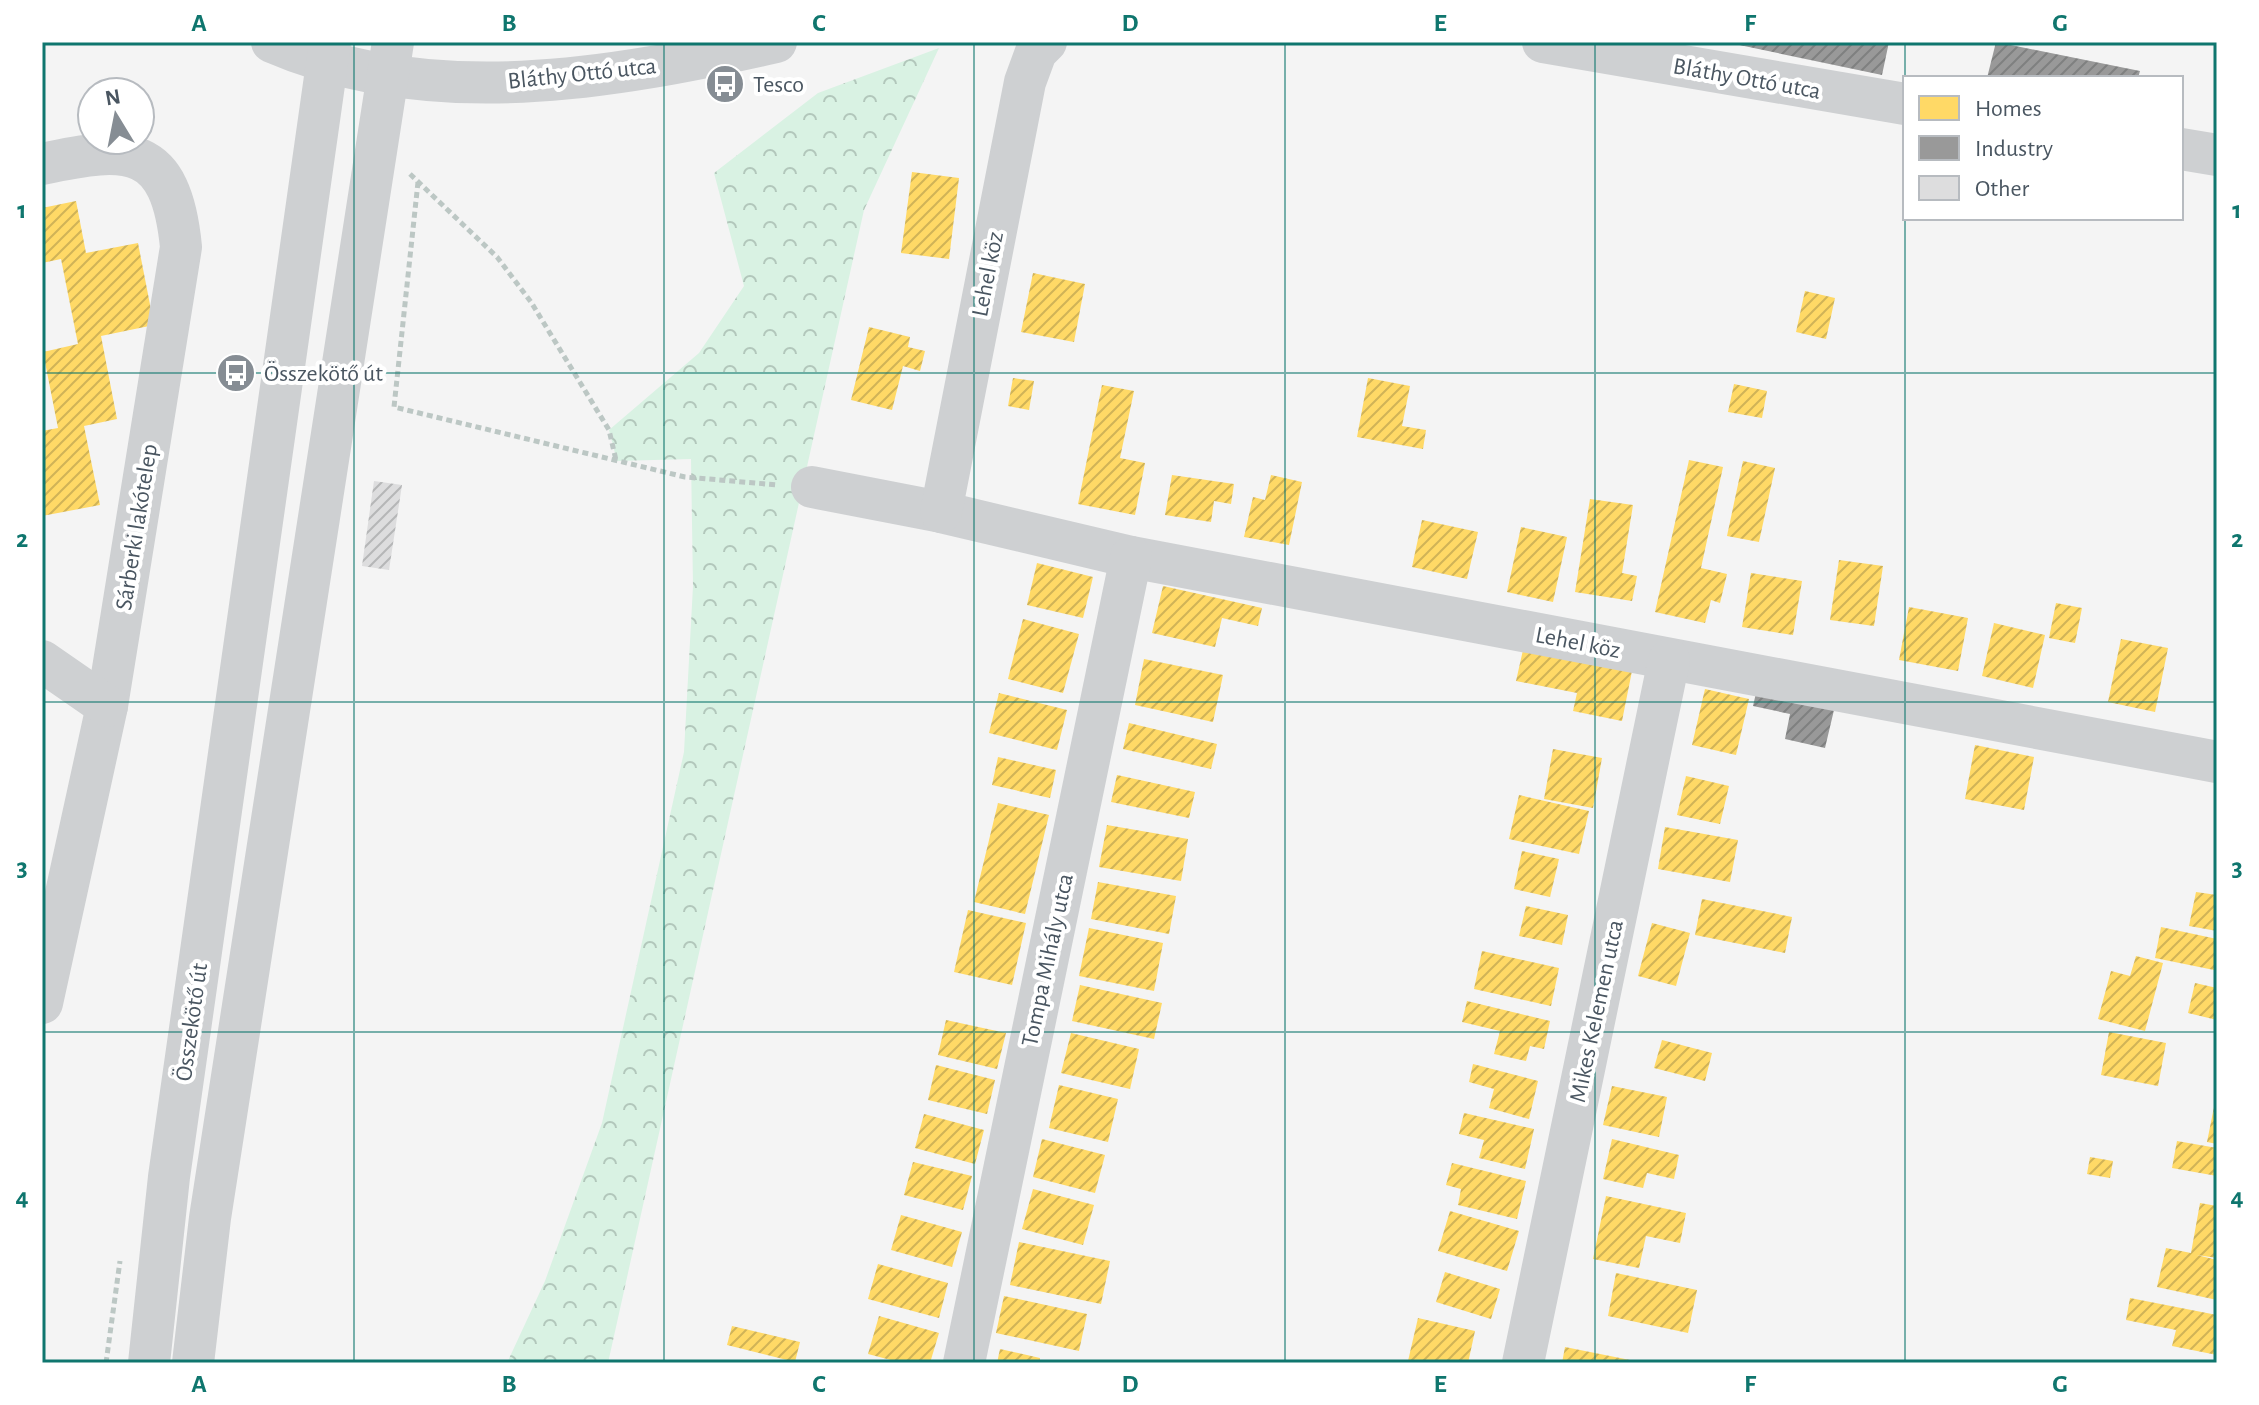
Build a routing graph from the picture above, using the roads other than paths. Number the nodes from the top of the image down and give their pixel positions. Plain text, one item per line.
1 (272, 42) edge
2 (776, 42) edge
3 (1046, 42) edge
4 (1543, 42) edge
5 (328, 53) edge
6 (390, 59) edge
7 (1903, 104) edge
8 (2183, 149) edge
9 (2217, 155) edge
10 (42, 164) edge
11 (812, 487) road end
12 (941, 512) junction
13 (1131, 557) junction
14 (1669, 660) junction
15 (42, 661) edge
16 (107, 706) junction
17 (2217, 762) edge
18 (42, 1003) edge
19 (149, 1363) edge
20 (193, 1363) edge
21 (964, 1363) edge
22 (1523, 1363) edge

1 - 5 street, Bláthy Ottó utca
2 - 6 street, Bláthy Ottó utca
3 - 12 street, Lehel köz
4 - 7 street, Bláthy Ottó utca
5 - 6 street, Bláthy Ottó utca
5 - 19 street, Összekötő út
6 - 20 street, Összekötő út
8 - 9 street
10 - 16 street, Sárberki lakótelep
11 - 12 street, Lehel köz
12 - 13 street, Lehel köz
13 - 14 street, Lehel köz
13 - 21 street, Tompa Mihály utca
14 - 17 street, Lehel köz
14 - 22 street, Mikes Kelemen utca
15 - 16 street
16 - 18 street, Sárberki lakótelep

